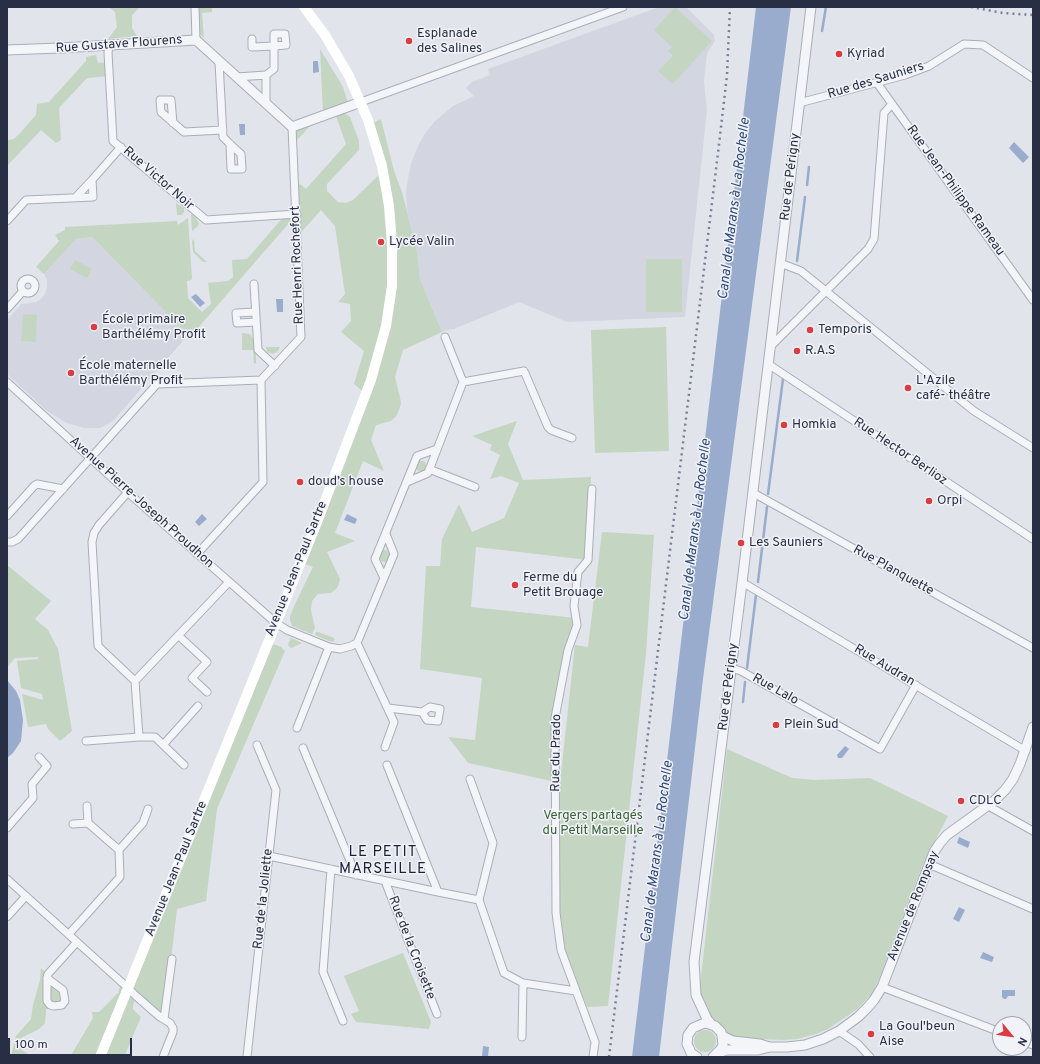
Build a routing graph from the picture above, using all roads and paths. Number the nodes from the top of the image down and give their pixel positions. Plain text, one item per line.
1 (195, 7) edge
2 (304, 7) edge
3 (623, 7) edge
4 (811, 7) edge
5 (252, 39) dead end
6 (196, 40) junction
7 (109, 45) junction
8 (7, 50) edge
9 (220, 62) junction
10 (266, 75) junction
11 (237, 77) junction
12 (1033, 78) edge
13 (877, 83) junction
14 (361, 102) junction
15 (266, 103) junction
16 (799, 103) junction
17 (892, 104) junction
18 (173, 123) dead end
19 (292, 127) junction
20 (223, 130) junction
21 (230, 144) dead end
22 (121, 147) junction
23 (92, 180) junction
24 (76, 197) junction
25 (296, 214) junction
26 (7, 221) edge
27 (780, 263) junction
28 (254, 284) dead end
29 (23, 291) dead end
30 (827, 292) junction
31 (1033, 300) edge
32 (7, 309) edge
33 (255, 312) junction
34 (256, 322) junction
35 (445, 337) dead end
36 (770, 347) junction
37 (768, 364) junction
38 (274, 366) junction
39 (260, 380) junction
40 (7, 382) edge
41 (463, 382) junction
42 (572, 438) dead end
43 (1033, 448) edge
44 (437, 449) junction
45 (91, 458) junction
46 (429, 469) junction
47 (407, 482) junction
48 (475, 487) dead end
49 (63, 489) junction
50 (592, 489) dead end
51 (128, 492) junction
52 (752, 494) junction
53 (7, 516) edge
54 (386, 534) junction
55 (1033, 539) edge
56 (7, 542) edge
57 (197, 554) junction
58 (384, 578) junction
59 (229, 582) junction
60 (742, 583) junction
61 (276, 623) junction
62 (179, 636) junction
63 (357, 643) junction
64 (329, 648) junction
65 (1033, 648) edge
66 (731, 668) junction
67 (136, 681) junction
68 (916, 685) junction
69 (207, 692) dead end
70 (198, 706) dead end
71 (388, 708) junction
72 (422, 712) dead end
73 (1033, 727) edge
74 (298, 728) dead end
75 (139, 737) junction
76 (86, 741) dead end
77 (257, 744) dead end
78 (163, 745) junction
79 (385, 747) dead end
80 (303, 748) dead end
81 (1026, 751) junction
82 (39, 757) dead end
83 (184, 765) dead end
84 (386, 765) dead end
85 (470, 779) dead end
86 (989, 804) junction
87 (87, 806) dead end
88 (148, 809) dead end
89 (88, 823) junction
90 (73, 824) dead end
91 (7, 828) edge
92 (1033, 831) edge
93 (119, 850) junction
94 (269, 856) junction
95 (929, 864) junction
96 (331, 870) junction
97 (356, 875) junction
98 (7, 879) edge
99 (385, 881) junction
100 (438, 892) junction
101 (26, 896) junction
102 (479, 900) junction
103 (1033, 909) edge
104 (7, 917) edge
105 (69, 934) junction
106 (77, 942) junction
107 (172, 959) dead end
108 (47, 978) dead end
109 (523, 983) junction
110 (882, 986) junction
111 (128, 988) junction
112 (576, 991) junction
113 (437, 1014) dead end
114 (164, 1019) junction
115 (343, 1021) dead end
116 (711, 1024) junction
117 (992, 1029) edge
118 (839, 1030) junction
119 (722, 1036) junction
120 (522, 1037) dead end
121 (770, 1047) junction
122 (716, 1055) edge
123 (100, 1057) edge
124 (164, 1057) edge
125 (246, 1057) edge
126 (593, 1057) edge
127 (697, 1057) edge
128 (870, 1057) edge

1 - 6 street
2 - 14 main road, Avenue Jean-Paul Sartre
3 - 14 street
4 - 16 street, Rue de Périgny
5 - 10 street
6 - 7 street, Rue Gustave Flourens
6 - 9 street, Rue Gustave Flourens
7 - 8 street, Rue Gustave Flourens
7 - 22 street, Rue Victor Noir
9 - 11 street, Rue Gustave Flourens
9 - 20 street
10 - 11 street
10 - 15 street
11 - 15 street, Rue Gustave Flourens
12 - 13 street, Rue des Sauniers
13 - 16 street, Rue des Sauniers
13 - 17 street, Rue Jean-Philippe Rameau
14 - 19 street
14 - 61 main road, Avenue Jean-Paul Sartre
15 - 19 street, Rue Gustave Flourens
16 - 27 street, Rue de Périgny
17 - 30 street
17 - 31 street, Rue Jean-Philippe Rameau
18 - 20 street
19 - 25 street, Rue Henri Rochefort
20 - 21 street
22 - 23 street
22 - 25 street, Rue Victor Noir
23 - 24 street
23 - 24 street
24 - 26 street
25 - 38 street, Rue Henri Rochefort
27 - 30 street
27 - 36 street, Rue de Périgny
28 - 33 street
29 - 32 street
30 - 36 street
30 - 43 street
33 - 34 street
33 - 34 street
34 - 38 street
35 - 41 street
36 - 37 street, Rue de Périgny
37 - 52 street, Rue de Périgny
37 - 55 street, Rue Hector Berlioz
38 - 39 street, Rue Henri Rochefort
39 - 45 street
39 - 57 street
40 - 45 street, Avenue Pierre-Joseph Proudhon
41 - 42 street
41 - 44 street
44 - 46 street
44 - 47 street
45 - 49 street
45 - 51 street, Avenue Pierre-Joseph Proudhon
46 - 47 street
46 - 48 street
47 - 54 street
49 - 53 street
49 - 56 street
50 - 112 street, Rue du Prado
51 - 57 street, Avenue Pierre-Joseph Proudhon
51 - 67 street
52 - 60 street, Rue de Périgny
52 - 65 street, Rue Planquette
54 - 58 street
54 - 58 street
57 - 59 street, Avenue Pierre-Joseph Proudhon
58 - 63 street
59 - 61 street, Avenue Pierre-Joseph Proudhon
59 - 62 street
60 - 66 street, Rue de Périgny
60 - 68 street, Rue Audran
61 - 64 street, Avenue Pierre-Joseph Proudhon
61 - 111 main road, Avenue Jean-Paul Sartre
62 - 67 street
62 - 69 street
63 - 64 street
63 - 71 street
64 - 74 street
66 - 68 street, Rue Lalo
66 - 116 street, Rue de Périgny
67 - 75 street
68 - 81 street, Rue Audran
70 - 78 street
71 - 72 street
71 - 79 street
73 - 81 street, Avenue de Rompsay
75 - 76 street
75 - 78 street
77 - 94 street, Rue de la Joliette
78 - 83 street
80 - 97 street
81 - 86 street, Avenue de Rompsay
82 - 91 street
84 - 100 street
85 - 102 street
86 - 92 street
86 - 95 street, Avenue de Rompsay
87 - 89 street
88 - 93 street
89 - 90 street
89 - 93 street
93 - 105 street
94 - 96 street
94 - 125 street, Rue de la Joliette
95 - 103 street
95 - 110 street, Avenue de Rompsay
96 - 97 street
96 - 115 street
97 - 99 street
98 - 101 street
99 - 100 street
99 - 113 street, Rue de la Croisette
100 - 102 street
101 - 104 street
101 - 105 street
102 - 109 street
105 - 106 street
106 - 108 street
106 - 111 street
107 - 114 street
109 - 112 street
109 - 120 street
110 - 117 street
110 - 118 street, Avenue de Rompsay
111 - 114 street
111 - 123 main road, Avenue Jean-Paul Sartre
112 - 126 street, Rue du Prado
114 - 124 street
116 - 119 street, Rue de Périgny
116 - 127 street
118 - 121 street, Avenue de Rompsay
118 - 128 street
119 - 121 street, Avenue de Rompsay
119 - 122 street
121 - 122 street, Avenue de Rompsay

